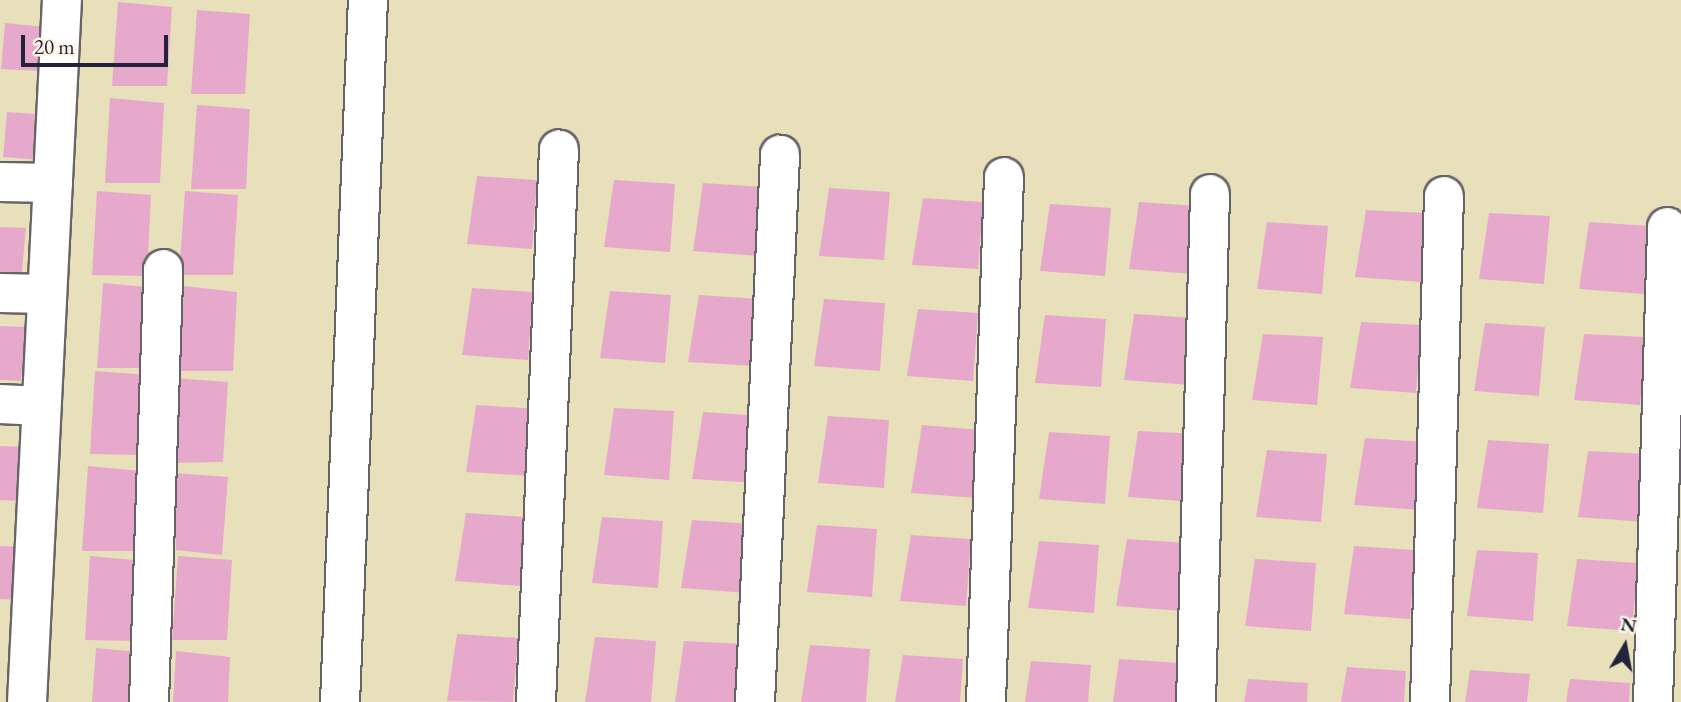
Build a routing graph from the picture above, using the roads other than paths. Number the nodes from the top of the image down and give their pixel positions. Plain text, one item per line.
1 (62, 0) edge
2 (368, 0) edge
3 (559, 149) dead end
4 (780, 155) dead end
5 (1004, 177) dead end
6 (0, 182) edge
7 (53, 183) junction
8 (1210, 194) dead end
9 (1444, 196) dead end
10 (1667, 227) dead end
11 (163, 269) dead end
12 (0, 293) edge
13 (47, 294) junction
14 (0, 404) edge
15 (41, 406) junction
16 (15, 635) edge
17 (27, 702) edge
18 (149, 702) edge
19 (340, 702) edge
20 (536, 702) edge
21 (755, 702) edge
22 (986, 702) edge
23 (1196, 702) edge
24 (1430, 702) edge
25 (1653, 702) edge

1 - 7 street
2 - 19 street
3 - 20 street
4 - 21 street
5 - 22 street
6 - 7 street
7 - 13 street
8 - 23 street
9 - 24 street
10 - 25 street
11 - 18 street
12 - 13 street
13 - 15 street
14 - 15 street
15 - 16 street
16 - 17 street

